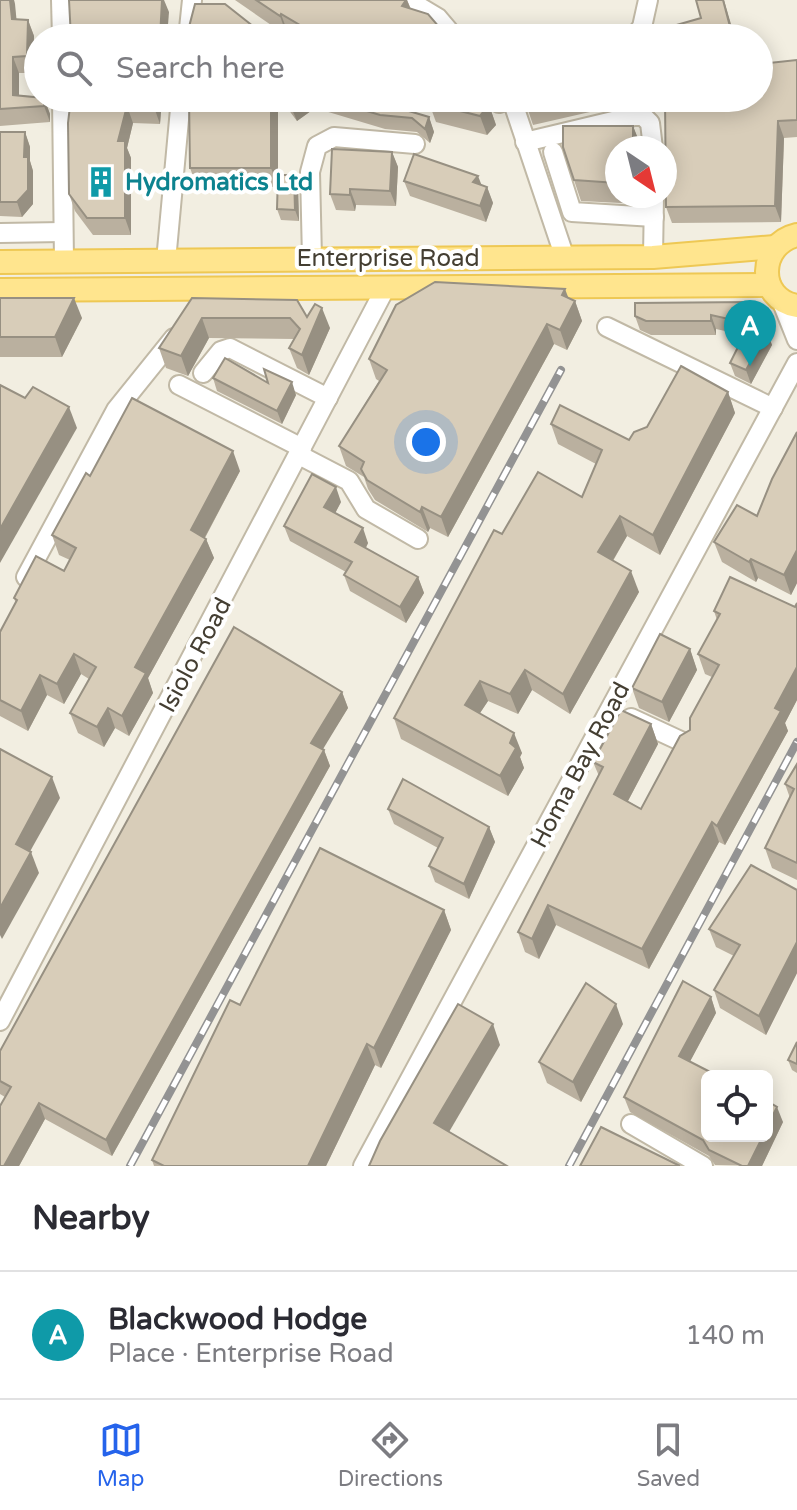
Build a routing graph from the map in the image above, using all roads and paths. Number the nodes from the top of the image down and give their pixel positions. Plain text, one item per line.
1 (61, 0) edge
2 (192, 0) edge
3 (408, 0) edge
4 (648, 0) edge
5 (62, 24) edge
6 (189, 24) edge
7 (443, 24) edge
8 (643, 24) edge
9 (62, 112) edge
10 (180, 112) edge
11 (517, 112) edge
12 (652, 136) edge
13 (525, 142) junction
14 (415, 144) dead end
15 (553, 152) dead end
16 (654, 208) edge
17 (654, 217) junction
18 (63, 232) junction
19 (0, 233) edge
20 (797, 235) edge
21 (775, 247) junction
22 (653, 257) junction
23 (320, 258) junction
24 (565, 258) junction
25 (64, 261) junction
26 (166, 261) junction
27 (0, 262) edge
28 (386, 287) junction
29 (325, 288) junction
30 (0, 290) edge
31 (782, 297) edge
32 (194, 305) junction
33 (607, 327) dead end
34 (797, 340) edge
35 (795, 371) edge
36 (203, 373) dead end
37 (179, 385) dead end
38 (328, 398) junction
39 (773, 408) junction
40 (300, 452) junction
41 (418, 539) dead end
42 (22, 585) edge
43 (611, 708) junction
44 (687, 744) edge
45 (0, 1021) edge
46 (631, 1124) dead end
47 (363, 1166) edge
48 (703, 1166) edge

1 - 5 lane
2 - 6 lane
3 - 7 lane
4 - 8 lane
9 - 18 lane
10 - 26 lane
11 - 13 lane
12 - 13 lane
13 - 24 lane
14 - 23 lane
15 - 17 lane
16 - 17 lane
17 - 22 lane
18 - 19 lane
18 - 25 lane
20 - 21 main road, Enterprise Road
21 - 22 main road, Enterprise Road
21 - 31 main road
22 - 24 main road, Enterprise Road
23 - 24 main road, Enterprise Road
23 - 26 main road, Enterprise Road
23 - 29 main road
25 - 26 main road, Enterprise Road
25 - 27 main road, Enterprise Road
28 - 29 main road, Enterprise Road
28 - 31 main road, Enterprise Road
28 - 38 lane, Isiolo Road
29 - 32 main road, Enterprise Road
30 - 32 main road, Enterprise Road
31 - 34 lane
32 - 42 lane
33 - 39 lane
35 - 39 lane, Homa Bay Road
36 - 38 lane
37 - 40 lane
38 - 40 lane, Isiolo Road
39 - 43 lane, Homa Bay Road
40 - 41 lane
40 - 45 lane, Isiolo Road
43 - 44 lane
43 - 47 lane, Homa Bay Road
46 - 48 lane

